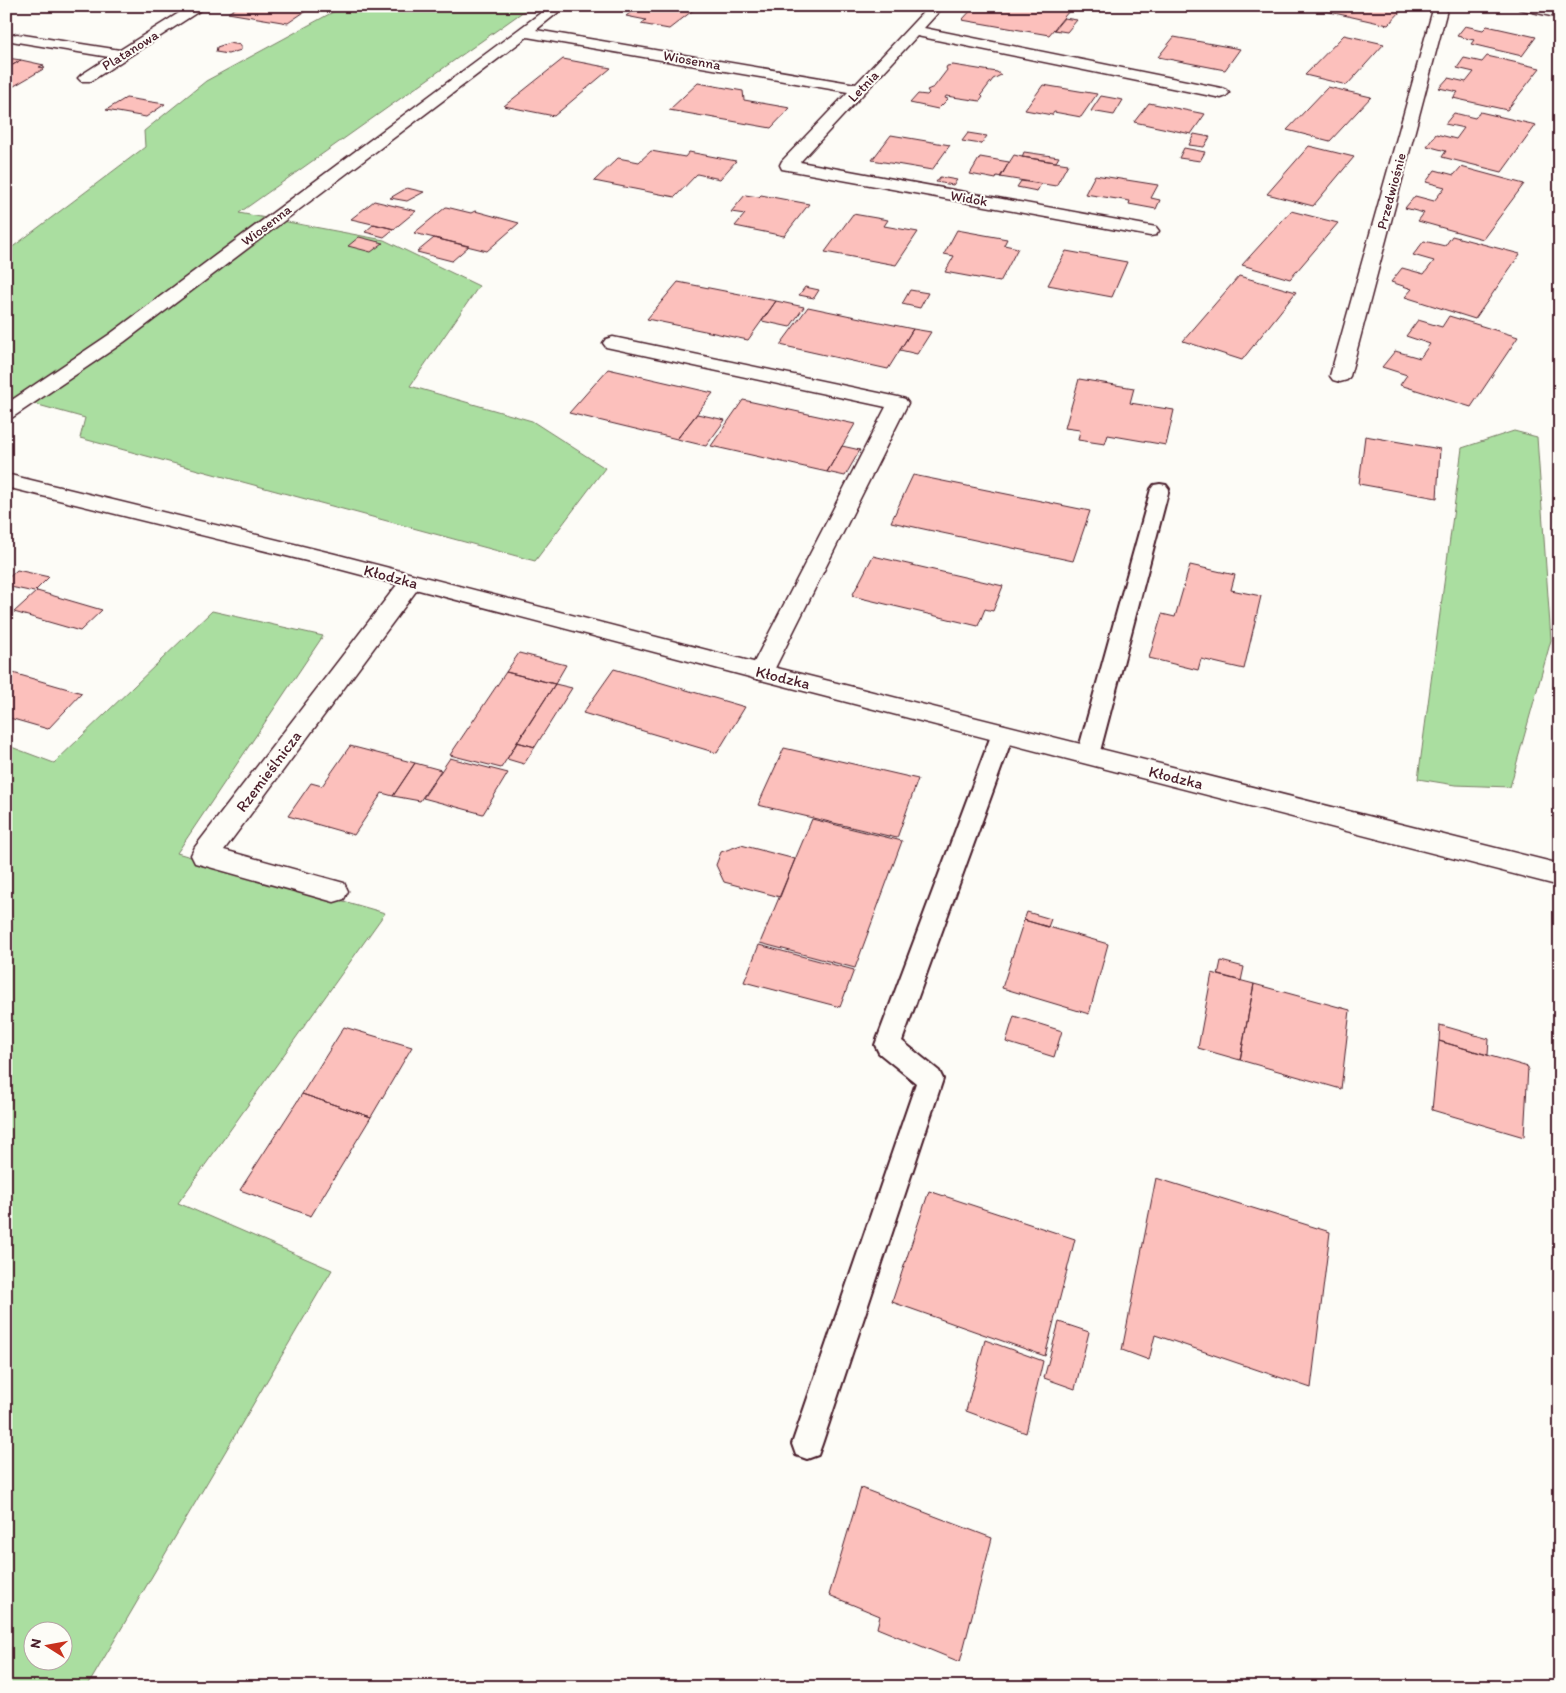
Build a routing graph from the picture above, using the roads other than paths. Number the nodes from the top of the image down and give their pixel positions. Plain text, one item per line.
1 (200, 6) edge
2 (559, 6) edge
3 (937, 6) edge
4 (1441, 6) edge
5 (1524, 6) edge
6 (1560, 14) edge
7 (915, 31) junction
8 (523, 32) junction
9 (17, 38) dead end
10 (122, 55) junction
11 (86, 78) dead end
12 (860, 89) junction
13 (1221, 93) dead end
14 (788, 165) joint
15 (1150, 232) dead end
16 (613, 343) dead end
17 (1340, 376) dead end
18 (6, 413) edge
19 (6, 480) edge
20 (1160, 489) dead end
21 (411, 582) junction
22 (761, 672) junction
23 (1003, 733) junction
24 (1088, 754) junction
25 (1560, 876) edge
26 (334, 891) dead end
27 (807, 1444) dead end

1 - 10 street, Platanowa
2 - 8 street, Wiosenna
3 - 7 street, Letnia
4 - 17 street, Przedwiośnie
5 - 6 street
7 - 12 street, Letnia
7 - 13 street
8 - 12 street, Wiosenna
8 - 18 street, Wiosenna
9 - 10 street
10 - 11 street, Platanowa
12 - 14 street, Letnia
14 - 15 street, Widok
16 - 22 street
19 - 21 street, Kłodzka
20 - 24 lane
21 - 22 street, Kłodzka
21 - 26 street, Rzemieślnicza
22 - 23 street, Kłodzka
23 - 24 street, Kłodzka
23 - 27 lane
24 - 25 street, Kłodzka

